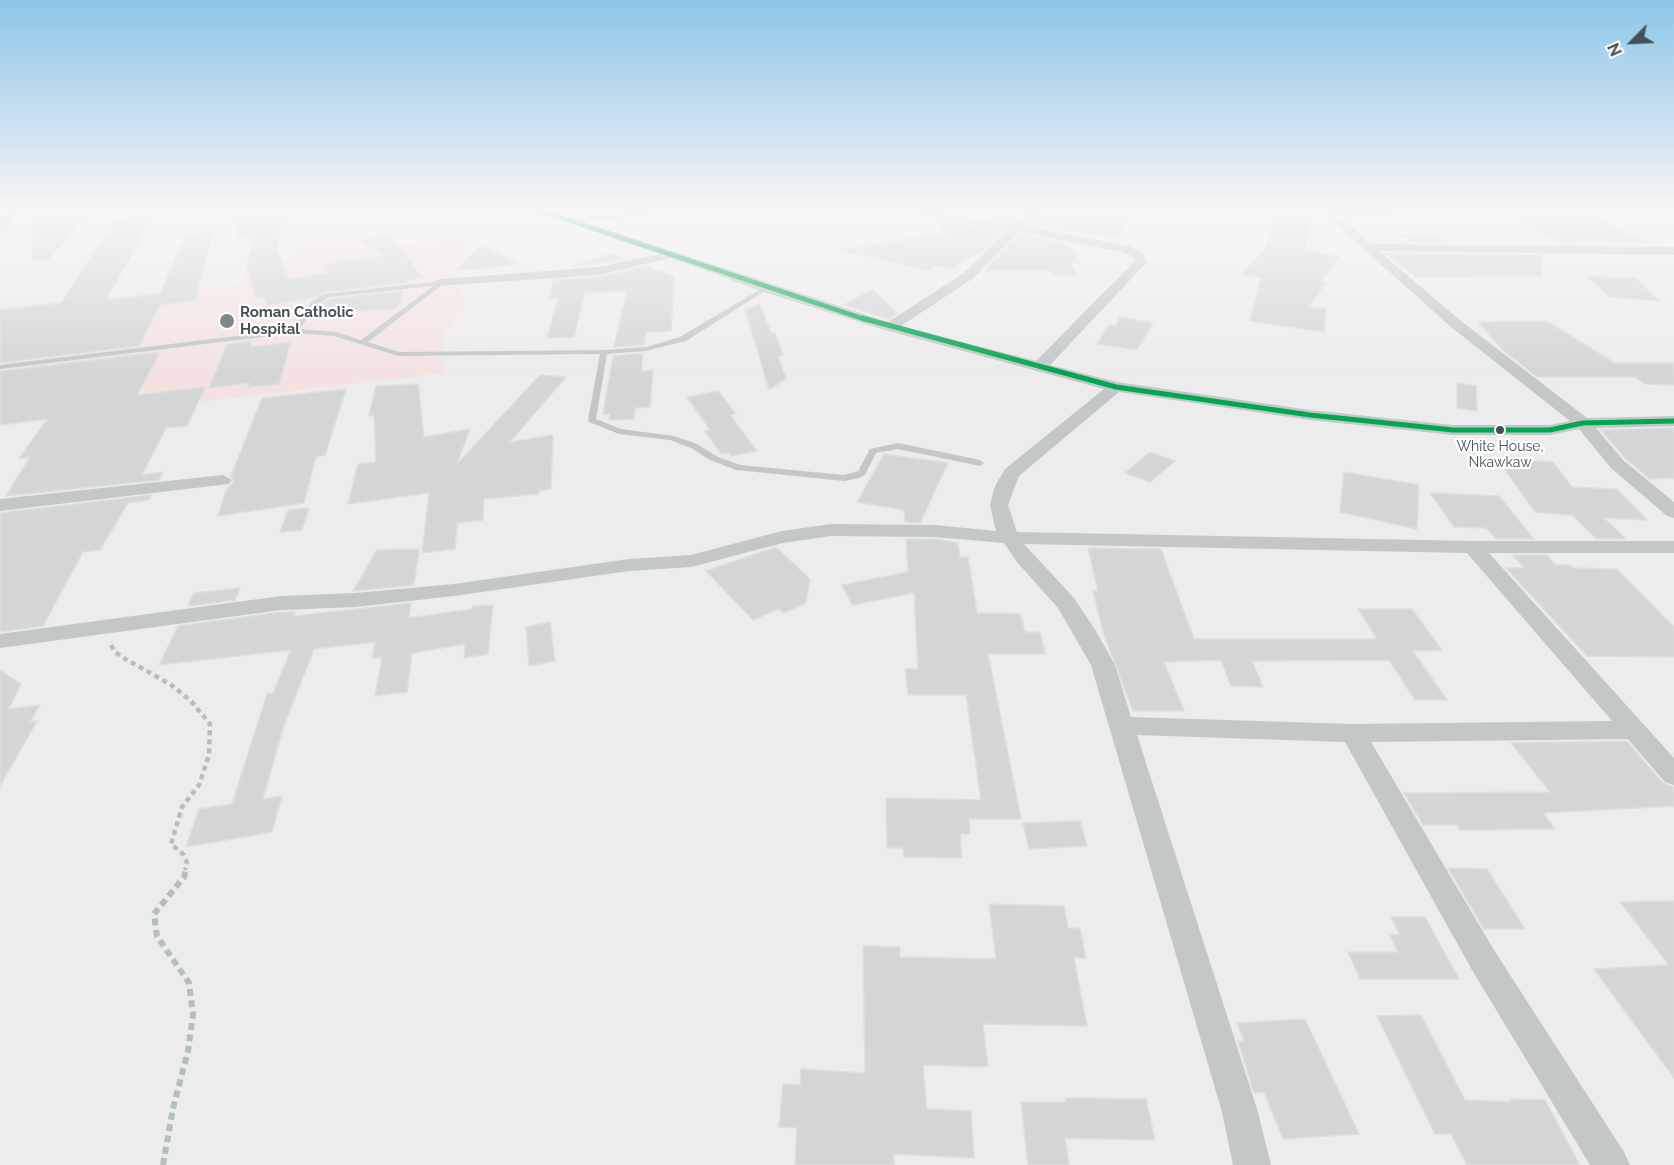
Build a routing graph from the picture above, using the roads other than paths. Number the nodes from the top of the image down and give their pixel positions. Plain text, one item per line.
1 (635, 264) edge
2 (700, 264) edge
3 (980, 264) edge
4 (1139, 264) edge
5 (1386, 264) edge
6 (441, 283) junction
7 (766, 288) junction
8 (890, 327) junction
9 (295, 331) junction
10 (362, 344) junction
11 (604, 352) junction
12 (0, 367) edge
13 (1039, 367) junction
14 (1116, 387) junction
15 (1674, 421) edge
16 (1583, 423) junction
17 (980, 463) dead end
18 (223, 480) dead end
19 (0, 505) edge
20 (1674, 512) edge
21 (1010, 538) junction
22 (1473, 547) junction
23 (1674, 547) edge
24 (0, 641) edge
25 (1122, 726) junction
26 (1633, 730) junction
27 (1353, 733) junction
28 (1674, 775) edge
29 (1252, 1165) edge
30 (1611, 1165) edge

1 - 6 street
2 - 7 street
3 - 8 street
4 - 13 street
5 - 16 street
6 - 9 lane
6 - 10 lane
7 - 8 street
7 - 11 lane
8 - 13 street
9 - 10 lane
9 - 12 lane
10 - 11 lane
11 - 17 lane
13 - 14 street
14 - 16 street
14 - 21 street
15 - 16 street
16 - 20 street
18 - 19 street
21 - 22 street
21 - 24 street
21 - 25 street
22 - 23 street
22 - 26 street
25 - 27 street
25 - 29 street
26 - 27 street
26 - 28 street
27 - 30 street

